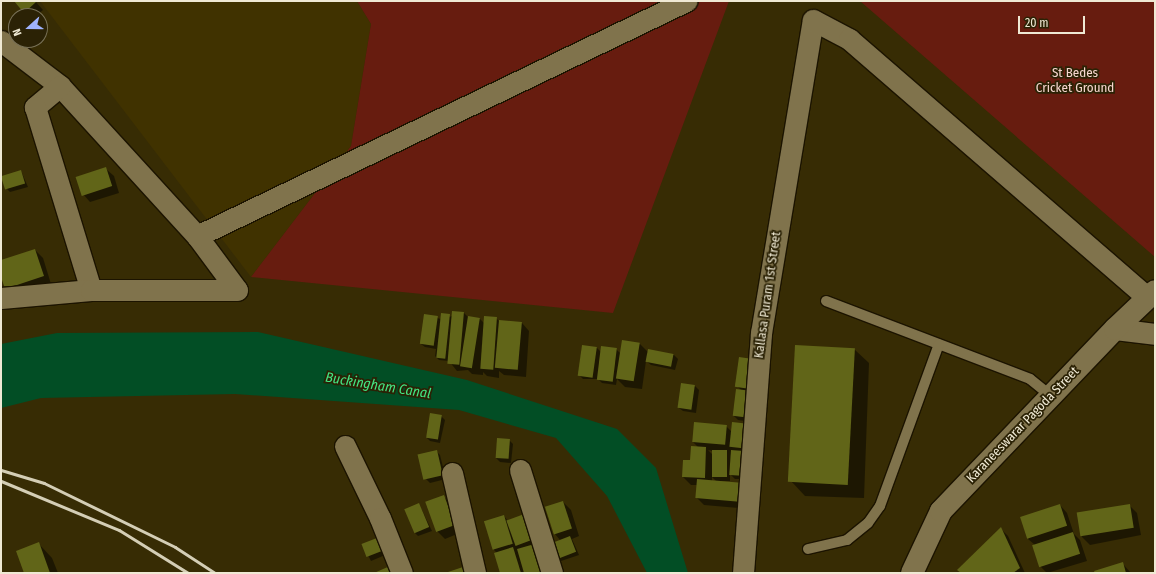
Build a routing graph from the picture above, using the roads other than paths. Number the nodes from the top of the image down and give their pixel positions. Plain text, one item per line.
1 (686, 1) edge
2 (1, 41) edge
3 (60, 86) junction
4 (196, 236) junction
5 (91, 290) junction
6 (1151, 294) edge
7 (1, 298) edge
8 (826, 301) dead end
9 (1115, 329) junction
10 (1155, 334) edge
11 (939, 344) junction
12 (1051, 396) junction
13 (345, 446) dead end
14 (520, 470) dead end
15 (452, 473) dead end
16 (808, 549) dead end
17 (402, 573) edge
18 (475, 573) edge
19 (552, 573) edge
20 (743, 573) edge
21 (912, 573) edge

1 - 4 street
2 - 3 street
3 - 4 street
3 - 5 street
4 - 5 street
5 - 7 street
6 - 9 street, Karaneeswarar Pagoda Street
6 - 20 street, Kallasa Puram 1st Street
8 - 11 lane
9 - 10 street
9 - 12 street, Karaneeswarar Pagoda Street
11 - 12 lane
11 - 16 lane
12 - 21 street, Karaneeswarar Pagoda Street
13 - 17 street
14 - 19 street
15 - 18 street

